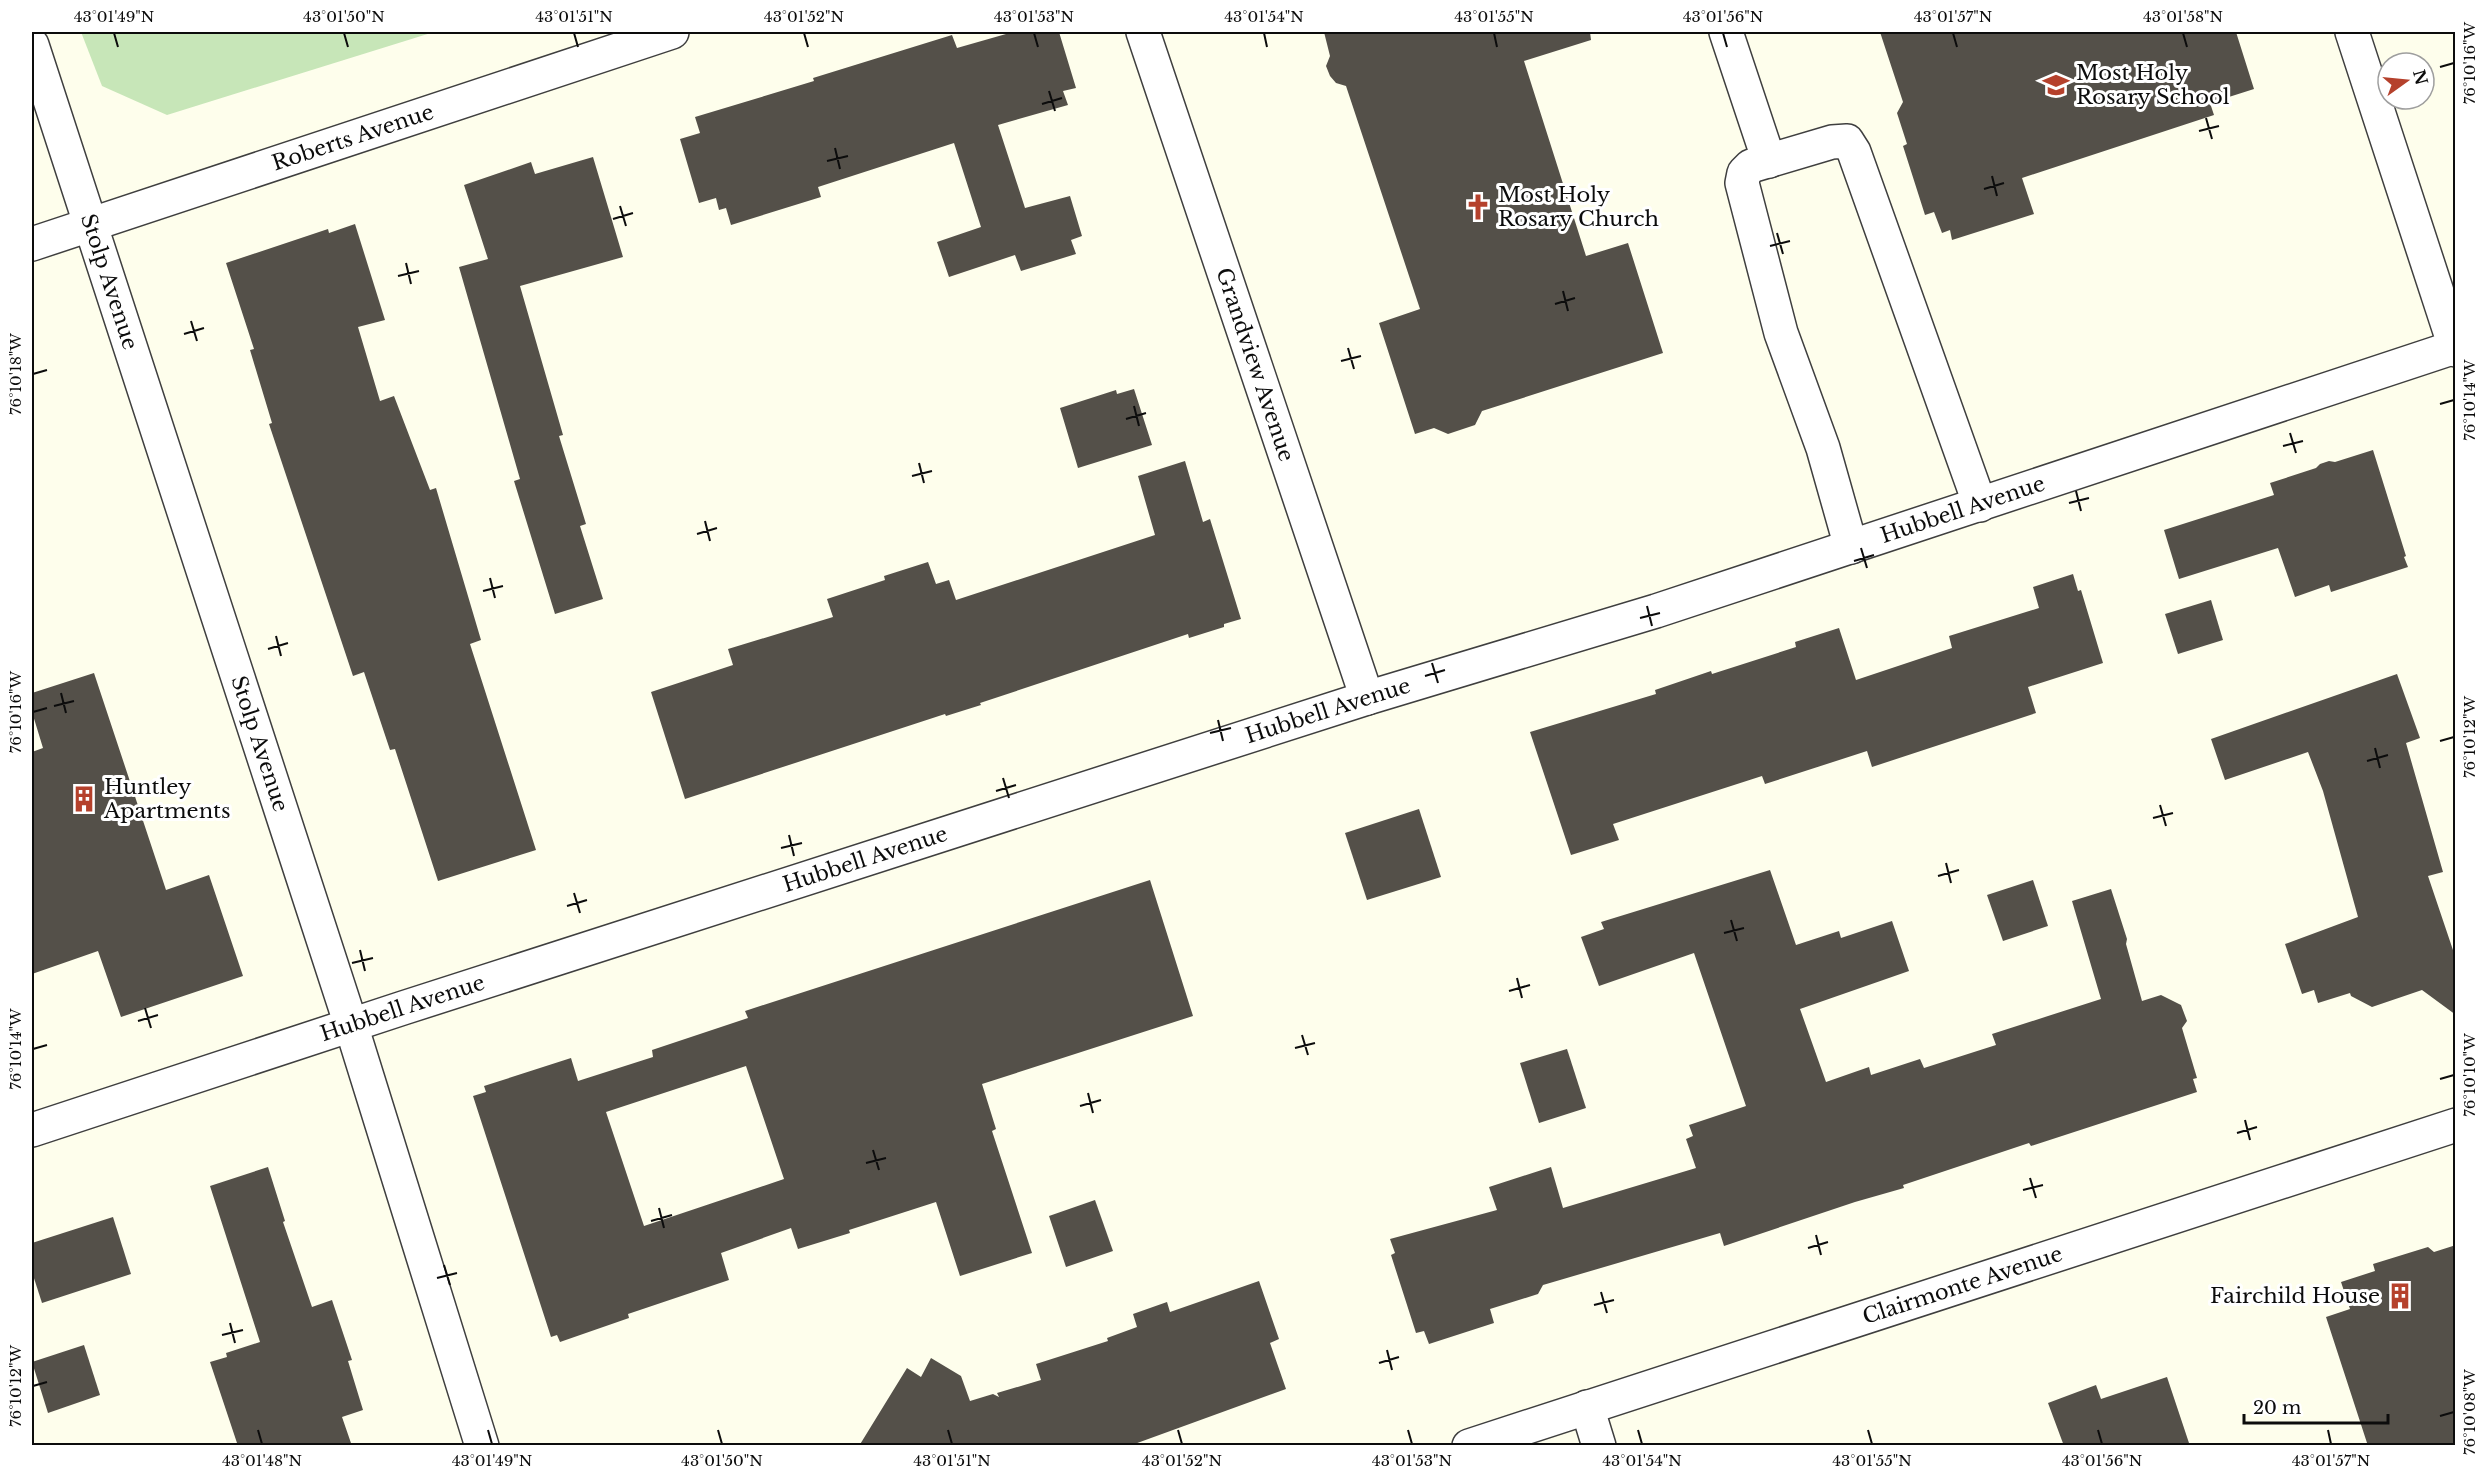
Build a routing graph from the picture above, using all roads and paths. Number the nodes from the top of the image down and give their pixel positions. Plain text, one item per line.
1 (672, 32) edge
2 (1143, 32) edge
3 (1726, 32) edge
4 (2352, 32) edge
5 (32, 45) edge
6 (1769, 161) junction
7 (89, 226) junction
8 (32, 244) edge
9 (2455, 349) edge
10 (1980, 505) junction
11 (1851, 547) junction
12 (1367, 698) junction
13 (351, 1025) junction
14 (2456, 1125) edge
15 (32, 1131) edge
16 (1587, 1407) junction
17 (482, 1446) edge
18 (1469, 1446) edge
19 (1599, 1446) edge

1 - 7 street, Roberts Avenue
2 - 12 street, Grandview Avenue
3 - 6 street
4 - 9 street
5 - 7 street, Stolp Avenue
6 - 10 street
6 - 11 street
7 - 8 street, Roberts Avenue
7 - 13 street, Stolp Avenue
9 - 10 street, Hubbell Avenue
10 - 11 street, Hubbell Avenue
11 - 12 street, Hubbell Avenue
12 - 13 street, Hubbell Avenue
13 - 15 street, Hubbell Avenue
13 - 17 street, Stolp Avenue
14 - 16 street, Clairmonte Avenue
16 - 18 street, Clairmonte Avenue
16 - 19 street

